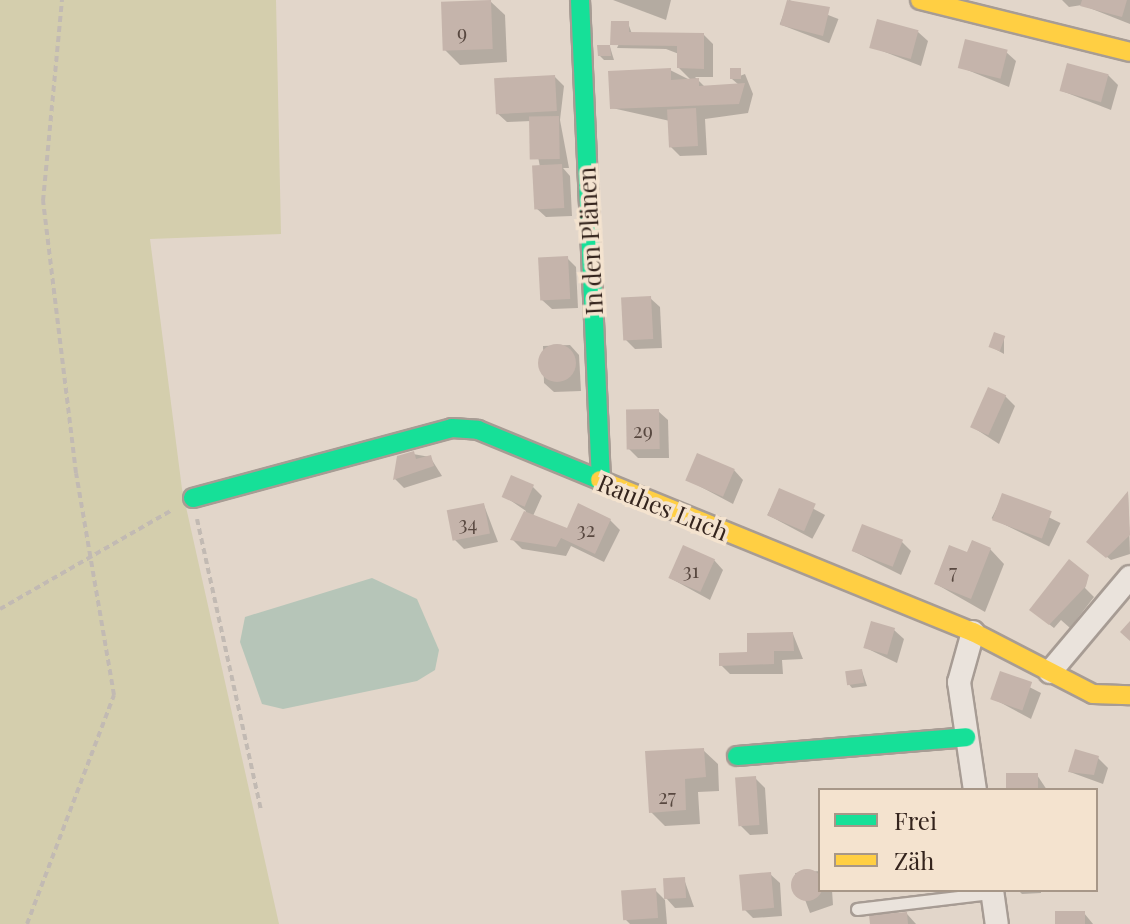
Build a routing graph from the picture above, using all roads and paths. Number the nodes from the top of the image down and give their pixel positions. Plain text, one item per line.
1 (62, 0) edge
2 (580, 0) edge
3 (920, 0) edge
4 (1130, 52) edge
5 (601, 482) junction
6 (193, 498) junction
7 (91, 556) junction
8 (1130, 577) edge
9 (0, 609) edge
10 (973, 632) junction
11 (1050, 672) junction
12 (1130, 695) edge
13 (966, 737) junction
14 (737, 756) dead end
15 (975, 788) edge
16 (261, 809) dead end
17 (984, 892) edge
18 (992, 892) edge
19 (857, 909) dead end
20 (27, 924) edge
21 (997, 924) edge

1 - 7 path
2 - 5 street, In den Plänen
3 - 4 street
5 - 6 street, Rauhes Luch
5 - 10 street, Rauhes Luch
6 - 7 path
6 - 16 path
7 - 9 path
7 - 20 path
8 - 11 street
10 - 11 street, Rauhes Luch
10 - 13 street
11 - 12 street, Rauhes Luch
13 - 14 street
13 - 15 street
17 - 19 lane
18 - 21 street

